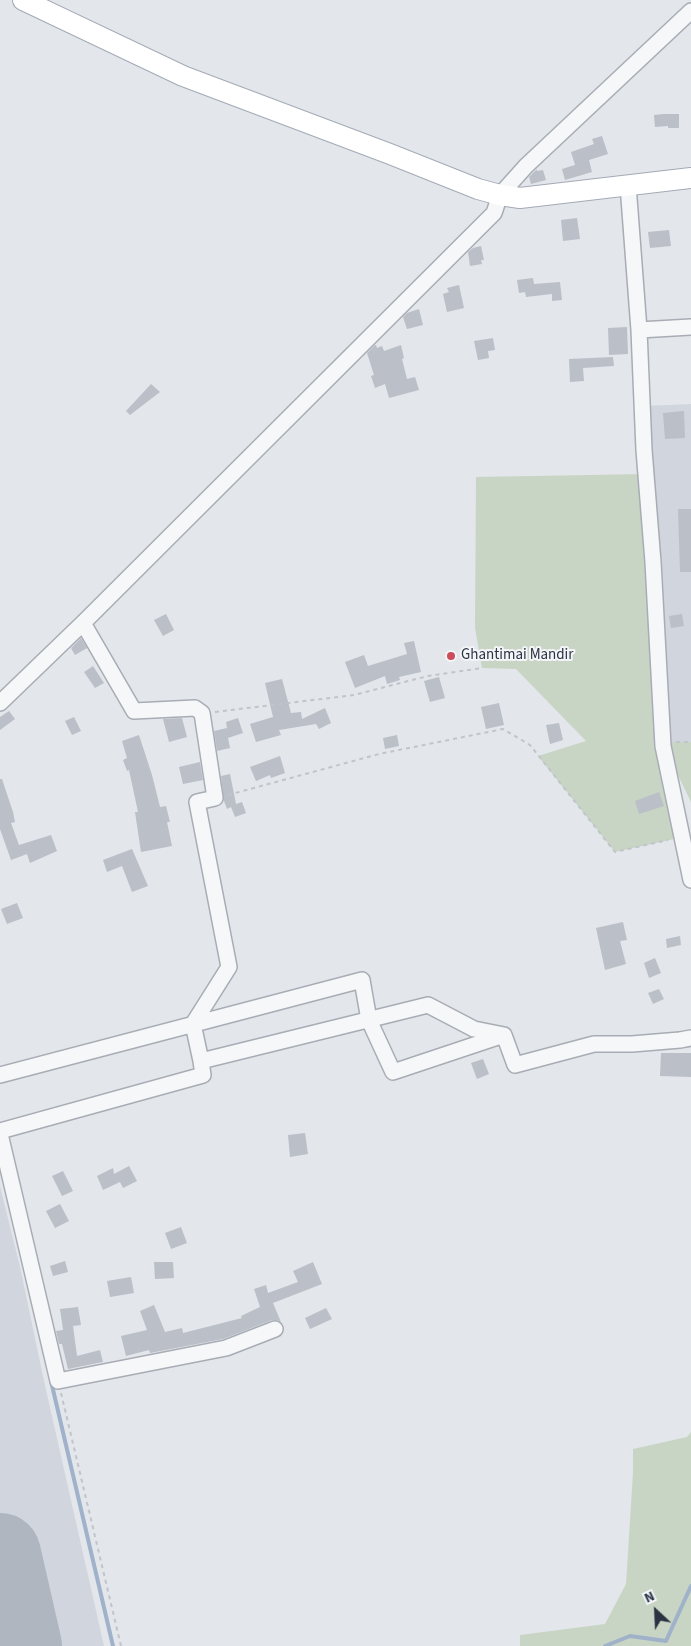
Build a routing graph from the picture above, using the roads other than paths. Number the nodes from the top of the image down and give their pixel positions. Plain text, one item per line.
1 (23, 0) edge
2 (691, 11) edge
3 (691, 178) edge
4 (628, 185) junction
5 (500, 195) junction
6 (691, 327) edge
7 (639, 330) junction
8 (83, 623) junction
9 (0, 703) edge
10 (691, 880) edge
11 (369, 1020) junction
12 (193, 1024) junction
13 (504, 1035) junction
14 (691, 1038) edge
15 (201, 1061) junction
16 (0, 1075) edge
17 (0, 1133) edge
18 (274, 1329) dead end

1 - 5 main road
2 - 5 street
3 - 4 main road
4 - 5 main road
4 - 7 street
5 - 8 street
6 - 7 street
7 - 10 street
8 - 9 street
8 - 12 street
11 - 12 street
11 - 13 street
11 - 13 street
11 - 15 street
12 - 15 street
12 - 16 street
13 - 14 street
15 - 17 street
17 - 18 street

